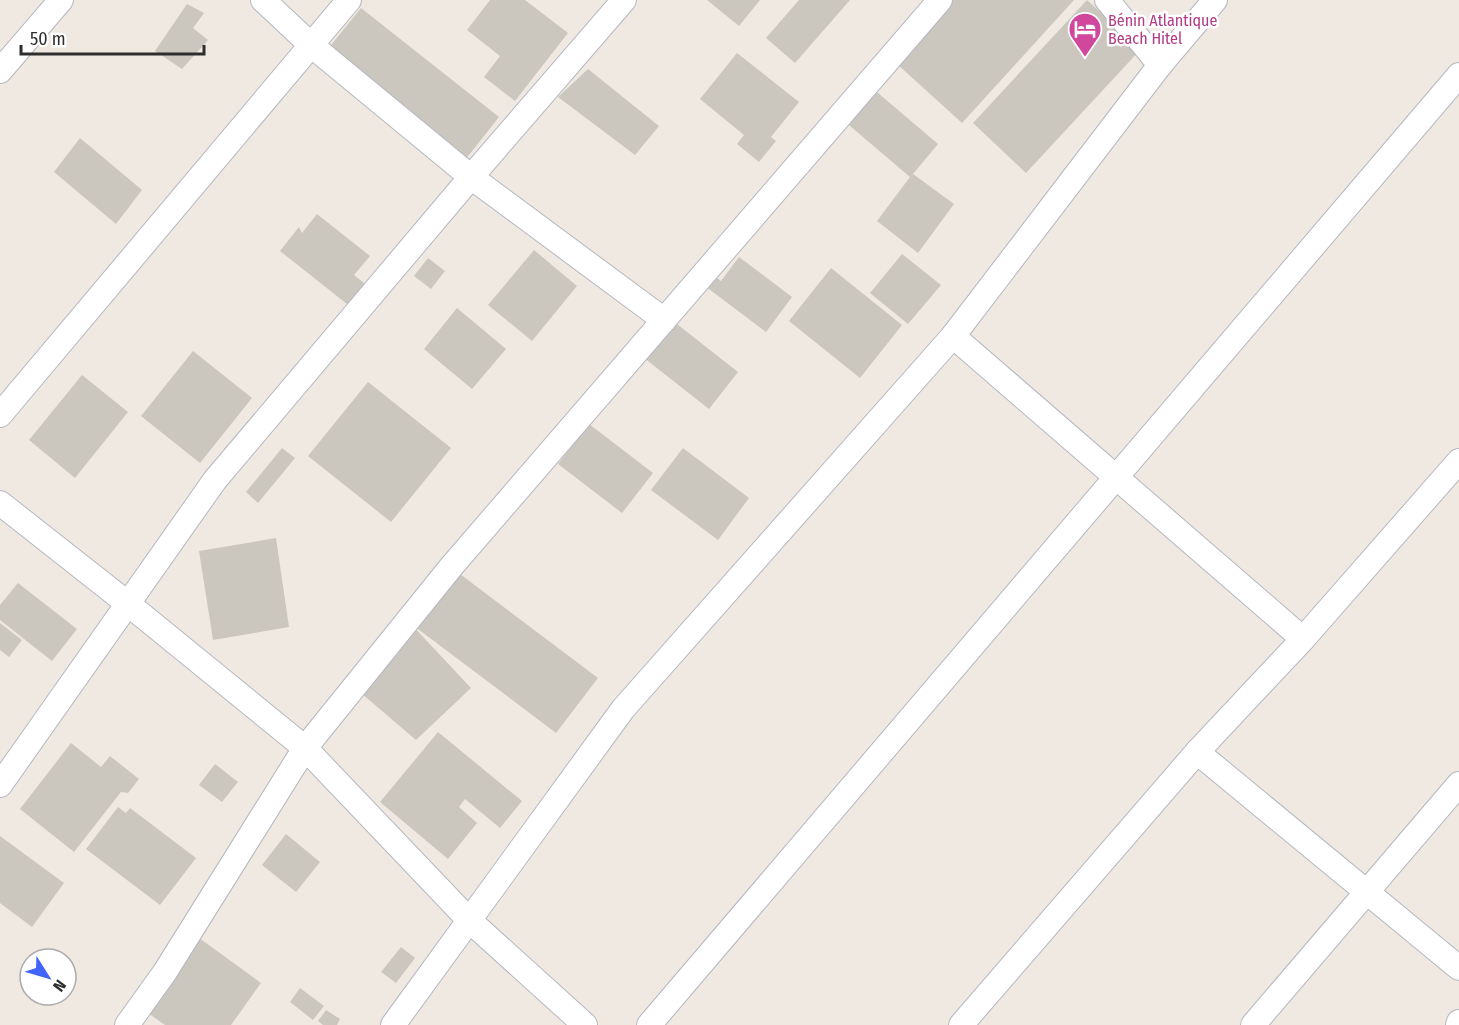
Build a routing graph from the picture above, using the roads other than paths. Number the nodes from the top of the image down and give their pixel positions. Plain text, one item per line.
1 (61, 0) edge
2 (263, 0) edge
3 (349, 0) edge
4 (624, 0) edge
5 (940, 0) edge
6 (1107, 0) edge
7 (1215, 0) edge
8 (311, 45) junction
9 (1160, 65) junction
10 (0, 71) edge
11 (1459, 75) edge
12 (471, 177) junction
13 (664, 320) junction
14 (953, 336) junction
15 (0, 415) edge
16 (1459, 461) edge
17 (1116, 478) junction
18 (0, 503) edge
19 (127, 603) junction
20 (1303, 639) junction
21 (305, 748) junction
22 (1197, 752) junction
23 (1459, 784) edge
24 (0, 785) edge
25 (1366, 892) junction
26 (469, 920) junction
27 (1459, 968) edge
28 (127, 1025) edge
29 (393, 1025) edge
30 (585, 1025) edge
31 (649, 1025) edge
32 (961, 1025) edge
33 (1253, 1025) edge

1 - 10 street
2 - 8 street
3 - 8 street
4 - 12 street
5 - 13 street
6 - 9 street
7 - 9 street
8 - 12 street
8 - 15 street
9 - 14 street
11 - 17 street
12 - 13 street
12 - 19 street
13 - 21 street
14 - 17 street
14 - 26 street
16 - 20 street
17 - 20 street
17 - 31 street
18 - 19 street
19 - 21 street
19 - 24 street
20 - 22 street
21 - 26 street
21 - 28 street
22 - 25 street
22 - 32 street
23 - 25 street
25 - 27 street
25 - 33 street
26 - 29 street
26 - 30 street

